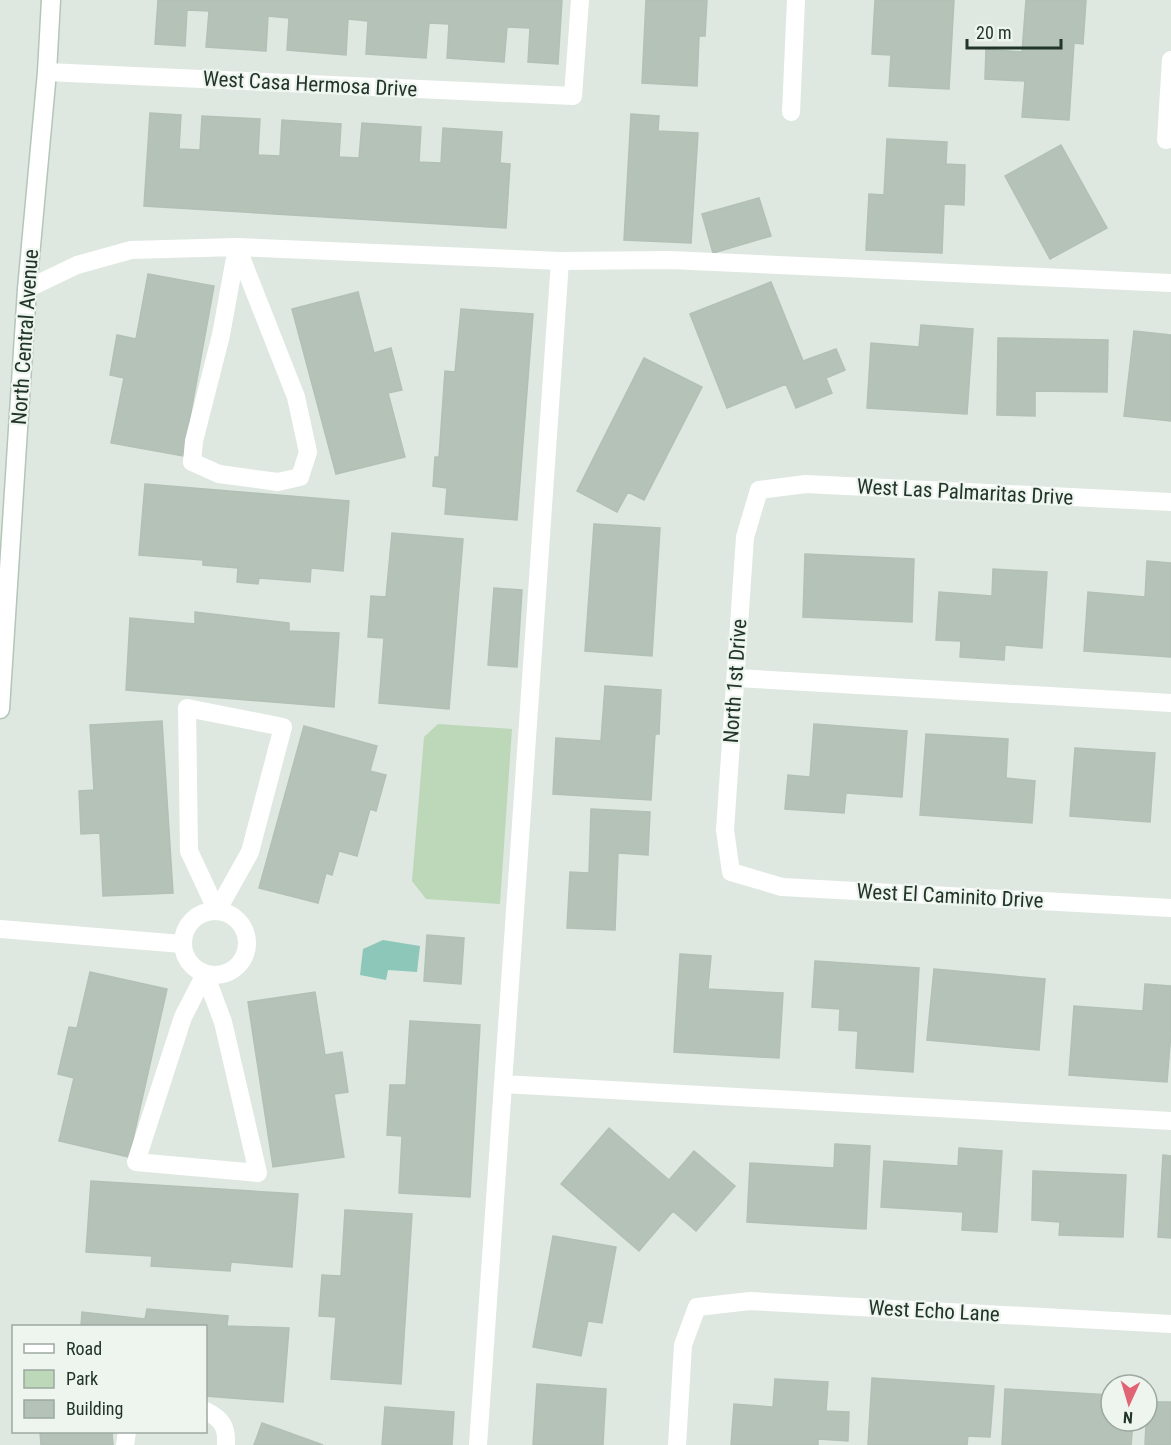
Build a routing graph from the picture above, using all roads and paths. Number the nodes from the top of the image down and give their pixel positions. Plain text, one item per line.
1 (51, 0) edge
2 (580, 0) edge
3 (796, 0) edge
4 (1171, 60) edge
5 (47, 72) junction
6 (791, 112) dead end
7 (1166, 140) dead end
8 (237, 247) junction
9 (560, 261) junction
10 (1171, 283) edge
11 (27, 289) junction
12 (759, 490) joint
13 (1171, 502) edge
14 (735, 678) junction
15 (1171, 703) edge
16 (0, 709) edge
17 (731, 872) joint
18 (1171, 908) edge
19 (217, 911) junction
20 (0, 929) edge
21 (182, 944) junction
22 (205, 974) junction
23 (505, 1084) junction
24 (1171, 1121) edge
25 (1171, 1324) edge
26 (207, 1412) edge
27 (226, 1445) edge
28 (478, 1445) edge
29 (677, 1445) edge

1 - 5 street, North Central Avenue
2 - 5 street, West Casa Hermosa Drive
3 - 6 street
4 - 7 street
5 - 11 street, North Central Avenue
8 - 8 street
8 - 9 street
8 - 11 street
9 - 10 street
9 - 23 street
11 - 16 street, North Central Avenue
12 - 13 street, West Las Palmaritas Drive
12 - 14 street, North 1st Drive
14 - 15 street
14 - 17 street, North 1st Drive
17 - 18 street, West El Caminito Drive
19 - 19 street
19 - 21 street
19 - 22 street
20 - 21 street
21 - 22 street
22 - 22 street
23 - 24 street
23 - 28 street
25 - 29 street, West Echo Lane
26 - 27 street

